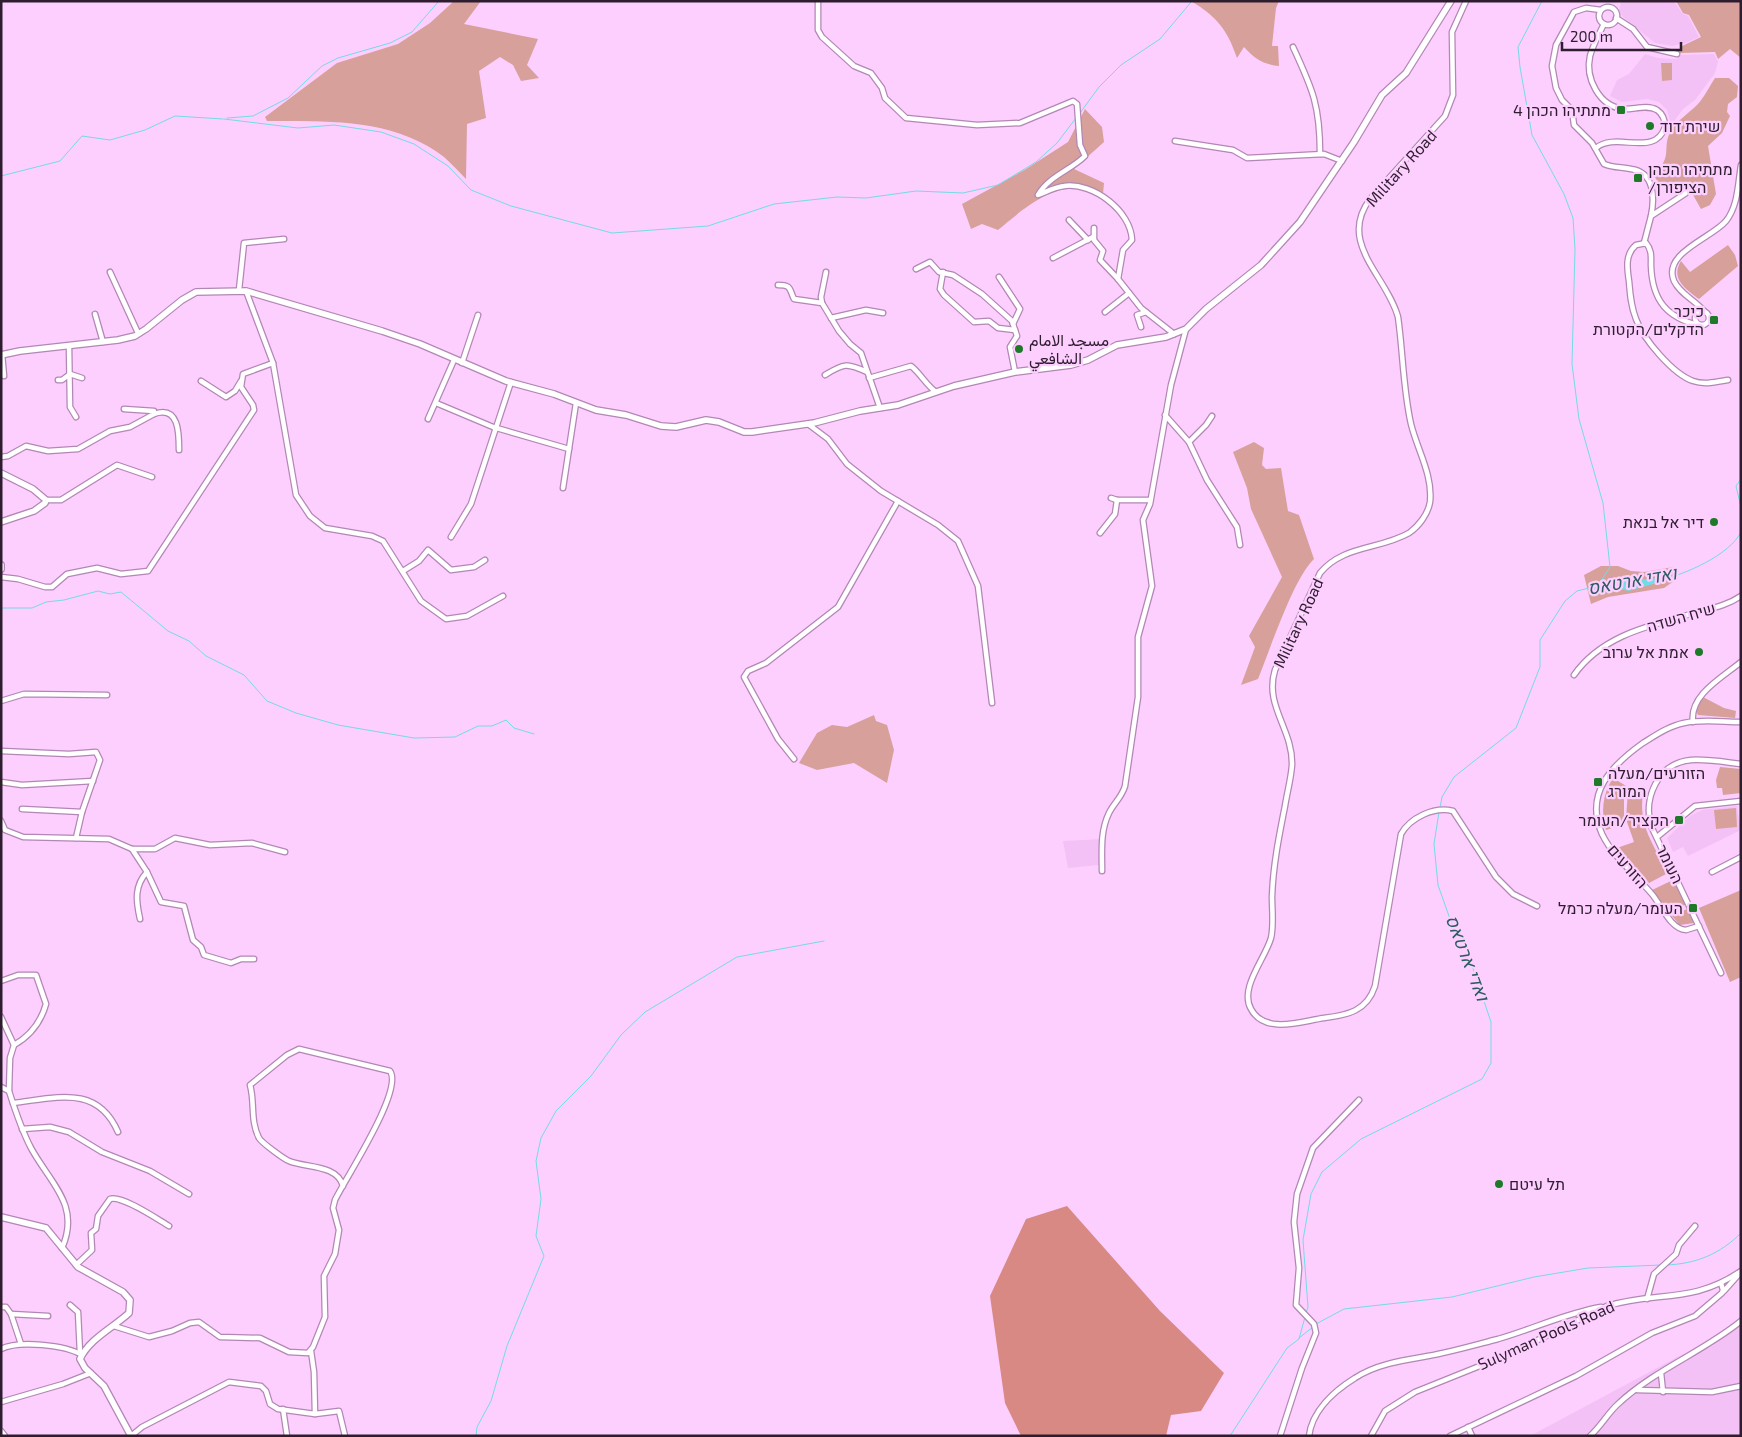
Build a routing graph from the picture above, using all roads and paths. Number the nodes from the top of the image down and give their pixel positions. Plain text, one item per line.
1 (818, 1) edge
2 (1451, 1) edge
3 (1466, 1) edge
4 (1614, 1) edge
5 (1612, 8) junction
6 (1602, 10) junction
7 (1616, 18) junction
8 (1604, 24) junction
9 (1293, 47) dead end
10 (1677, 54) dead end
11 (1175, 141) dead end
12 (1596, 148) junction
13 (1320, 154) junction
14 (1342, 161) junction
15 (1741, 165) edge
16 (1686, 193) dead end
17 (1651, 216) junction
18 (1069, 220) dead end
19 (1094, 228) dead end
20 (284, 239) dead end
21 (1090, 239) junction
22 (1644, 243) junction
23 (1054, 258) dead end
24 (916, 269) dead end
25 (110, 272) dead end
26 (826, 272) dead end
27 (943, 272) junction
28 (999, 277) dead end
29 (1118, 279) junction
30 (778, 285) dead end
31 (239, 290) junction
32 (246, 291) junction
33 (1130, 293) junction
34 (1688, 296) junction
35 (822, 303) junction
36 (1704, 311) junction
37 (1105, 312) dead end
38 (1146, 312) junction
39 (883, 313) dead end
40 (95, 314) dead end
41 (478, 314) dead end
42 (1696, 314) junction
43 (831, 318) junction
44 (1677, 319) junction
45 (1013, 324) junction
46 (1701, 326) junction
47 (1141, 327) dead end
48 (1015, 330) junction
49 (1186, 330) junction
50 (138, 333) junction
51 (1174, 334) junction
52 (103, 342) junction
53 (69, 346) junction
54 (2, 354) edge
55 (454, 360) junction
56 (273, 363) junction
57 (462, 363) junction
58 (867, 372) junction
59 (1015, 372) junction
60 (70, 374) junction
61 (825, 374) dead end
62 (4, 376) dead end
63 (82, 378) dead end
64 (869, 378) junction
65 (58, 380) dead end
66 (200, 380) dead end
67 (1728, 380) dead end
68 (241, 381) junction
69 (511, 382) junction
70 (936, 392) junction
71 (436, 403) junction
72 (576, 403) junction
73 (880, 408) junction
74 (124, 409) dead end
75 (154, 414) junction
76 (1165, 415) junction
77 (1212, 416) dead end
78 (76, 417) dead end
79 (428, 419) dead end
80 (808, 424) junction
81 (495, 428) junction
82 (1189, 442) junction
83 (569, 449) junction
84 (179, 450) dead end
85 (1, 457) edge
86 (1, 473) edge
87 (152, 477) dead end
88 (563, 488) dead end
89 (1111, 498) dead end
90 (46, 500) junction
91 (1117, 500) junction
92 (1150, 500) junction
93 (898, 501) junction
94 (1, 522) edge
95 (1100, 533) dead end
96 (451, 537) dead end
97 (1240, 545) dead end
98 (485, 560) dead end
99 (1, 565) edge
100 (1, 569) edge
101 (403, 571) junction
102 (1, 577) edge
103 (503, 596) dead end
104 (1741, 596) edge
105 (1741, 662) edge
106 (1574, 675) dead end
107 (107, 695) dead end
108 (1, 701) edge
109 (992, 703) dead end
110 (1693, 722) junction
111 (1741, 722) edge
112 (1, 751) edge
113 (794, 759) dead end
114 (1741, 764) edge
115 (93, 781) junction
116 (1, 782) edge
117 (1741, 801) edge
118 (22, 809) dead end
119 (82, 812) junction
120 (1, 821) edge
121 (1657, 837) junction
122 (76, 838) junction
123 (132, 849) junction
124 (285, 852) dead end
125 (1741, 856) edge
126 (1102, 871) dead end
127 (147, 872) junction
128 (1712, 872) dead end
129 (1537, 906) dead end
130 (140, 918) dead end
131 (1700, 926) junction
132 (254, 959) dead end
133 (1721, 973) dead end
134 (1, 981) edge
135 (1, 1017) edge
136 (14, 1045) junction
137 (1, 1087) edge
138 (9, 1090) junction
139 (1359, 1100) dead end
140 (13, 1103) junction
141 (22, 1129) junction
142 (118, 1132) dead end
143 (343, 1186) junction
144 (189, 1194) dead end
145 (1, 1216) edge
146 (169, 1226) dead end
147 (1695, 1226) dead end
148 (62, 1248) junction
149 (76, 1265) junction
150 (1741, 1272) edge
151 (1721, 1284) junction
152 (1722, 1293) junction
153 (1646, 1299) junction
154 (70, 1305) dead end
155 (1607, 1306) junction
156 (1, 1307) edge
157 (11, 1314) junction
158 (48, 1316) dead end
159 (1741, 1321) edge
160 (114, 1326) junction
161 (21, 1344) junction
162 (1, 1349) edge
163 (311, 1351) junction
164 (81, 1354) junction
165 (91, 1373) junction
166 (1661, 1373) junction
167 (1741, 1386) edge
168 (1637, 1390) junction
169 (1662, 1392) junction
170 (1, 1402) edge
171 (284, 1409) junction
172 (315, 1414) junction
173 (1468, 1427) junction
174 (1, 1431) edge
175 (5, 1436) edge
176 (131, 1436) edge
177 (287, 1436) edge
178 (345, 1436) edge
179 (1280, 1436) edge
180 (1309, 1436) edge
181 (1371, 1436) edge
182 (1450, 1436) edge
183 (1472, 1436) edge
184 (1590, 1436) edge

1 - 29 street
2 - 14 street
3 - 129 street, Military Road
4 - 5 street
5 - 6 street
5 - 7 street
6 - 8 street
6 - 12 street
7 - 8 street
7 - 10 street
8 - 12 street
9 - 13 street
11 - 13 street
12 - 17 street
13 - 14 street
14 - 49 street
15 - 34 street
16 - 17 street
17 - 22 street
18 - 21 street
19 - 21 street
20 - 31 street
21 - 23 street
21 - 29 street
22 - 44 street
22 - 67 street
24 - 27 street
25 - 50 street
26 - 35 street
27 - 45 street
27 - 48 street
28 - 45 street
29 - 33 street
30 - 35 street
31 - 32 street
31 - 50 street
32 - 55 street
32 - 56 street
33 - 37 street
33 - 38 street
34 - 36 street
34 - 42 street
35 - 43 street
36 - 42 street
36 - 46 street
38 - 47 street
38 - 51 street
39 - 43 street
40 - 52 street
41 - 57 street
42 - 44 street
42 - 46 street
43 - 58 street
44 - 46 street
45 - 48 street
48 - 59 street
49 - 51 street
49 - 76 street
50 - 52 street
51 - 59 street
52 - 53 street
53 - 54 street
53 - 60 street
54 - 62 street
55 - 57 street
55 - 71 street
56 - 68 street
56 - 101 street
57 - 69 street
58 - 61 street
58 - 64 street
59 - 70 street
60 - 63 street
60 - 65 street
60 - 78 street
64 - 70 street
64 - 73 street
66 - 68 street
68 - 102 street
69 - 72 street
69 - 81 street
70 - 73 street
71 - 79 street
71 - 81 street
72 - 80 street
72 - 83 street
73 - 80 street
74 - 75 street
75 - 84 street
75 - 85 street
76 - 82 street
76 - 92 street
77 - 82 street
80 - 93 street
81 - 83 street
81 - 96 street
82 - 97 street
83 - 88 street
86 - 90 street
87 - 90 street
89 - 91 street
90 - 94 street
91 - 92 street
91 - 95 street
92 - 126 street
93 - 109 street
93 - 113 street
98 - 101 street
99 - 100 street
101 - 103 street
104 - 106 street, שיח השדה
105 - 110 street
107 - 108 street
110 - 111 street, הזורעים
110 - 131 street, הזורעים
112 - 115 street
114 - 121 street, העומר
115 - 116 street
115 - 119 street
117 - 121 street
118 - 119 street
119 - 122 street
120 - 122 street
121 - 131 street, העומר
122 - 123 street
123 - 124 street
123 - 127 street
125 - 128 street
127 - 130 street
127 - 132 street
131 - 133 street, העומר
134 - 136 street
135 - 136 street
136 - 138 street
137 - 138 street
138 - 140 street
139 - 179 street
140 - 141 street
140 - 142 street
141 - 144 street
141 - 148 street
143 - 143 street
143 - 163 street
145 - 148 street
146 - 149 street
147 - 153 street
148 - 149 street
149 - 160 street
150 - 151 street, Sulyman Pools Road
150 - 152 street
151 - 152 street
151 - 153 street, Sulyman Pools Road
152 - 173 street
153 - 155 street, Sulyman Pools Road
154 - 164 street
155 - 180 street
155 - 181 street, Sulyman Pools Road
156 - 157 street
157 - 158 street
157 - 161 street
159 - 166 street
160 - 163 street
160 - 164 street
161 - 162 street
161 - 164 street
163 - 172 street
164 - 165 street
165 - 170 street
165 - 176 street
166 - 168 street
166 - 169 street
167 - 169 street
168 - 169 street
168 - 184 street
171 - 172 street
171 - 176 street
171 - 177 street
172 - 178 street
173 - 182 street
173 - 183 street
174 - 175 street

